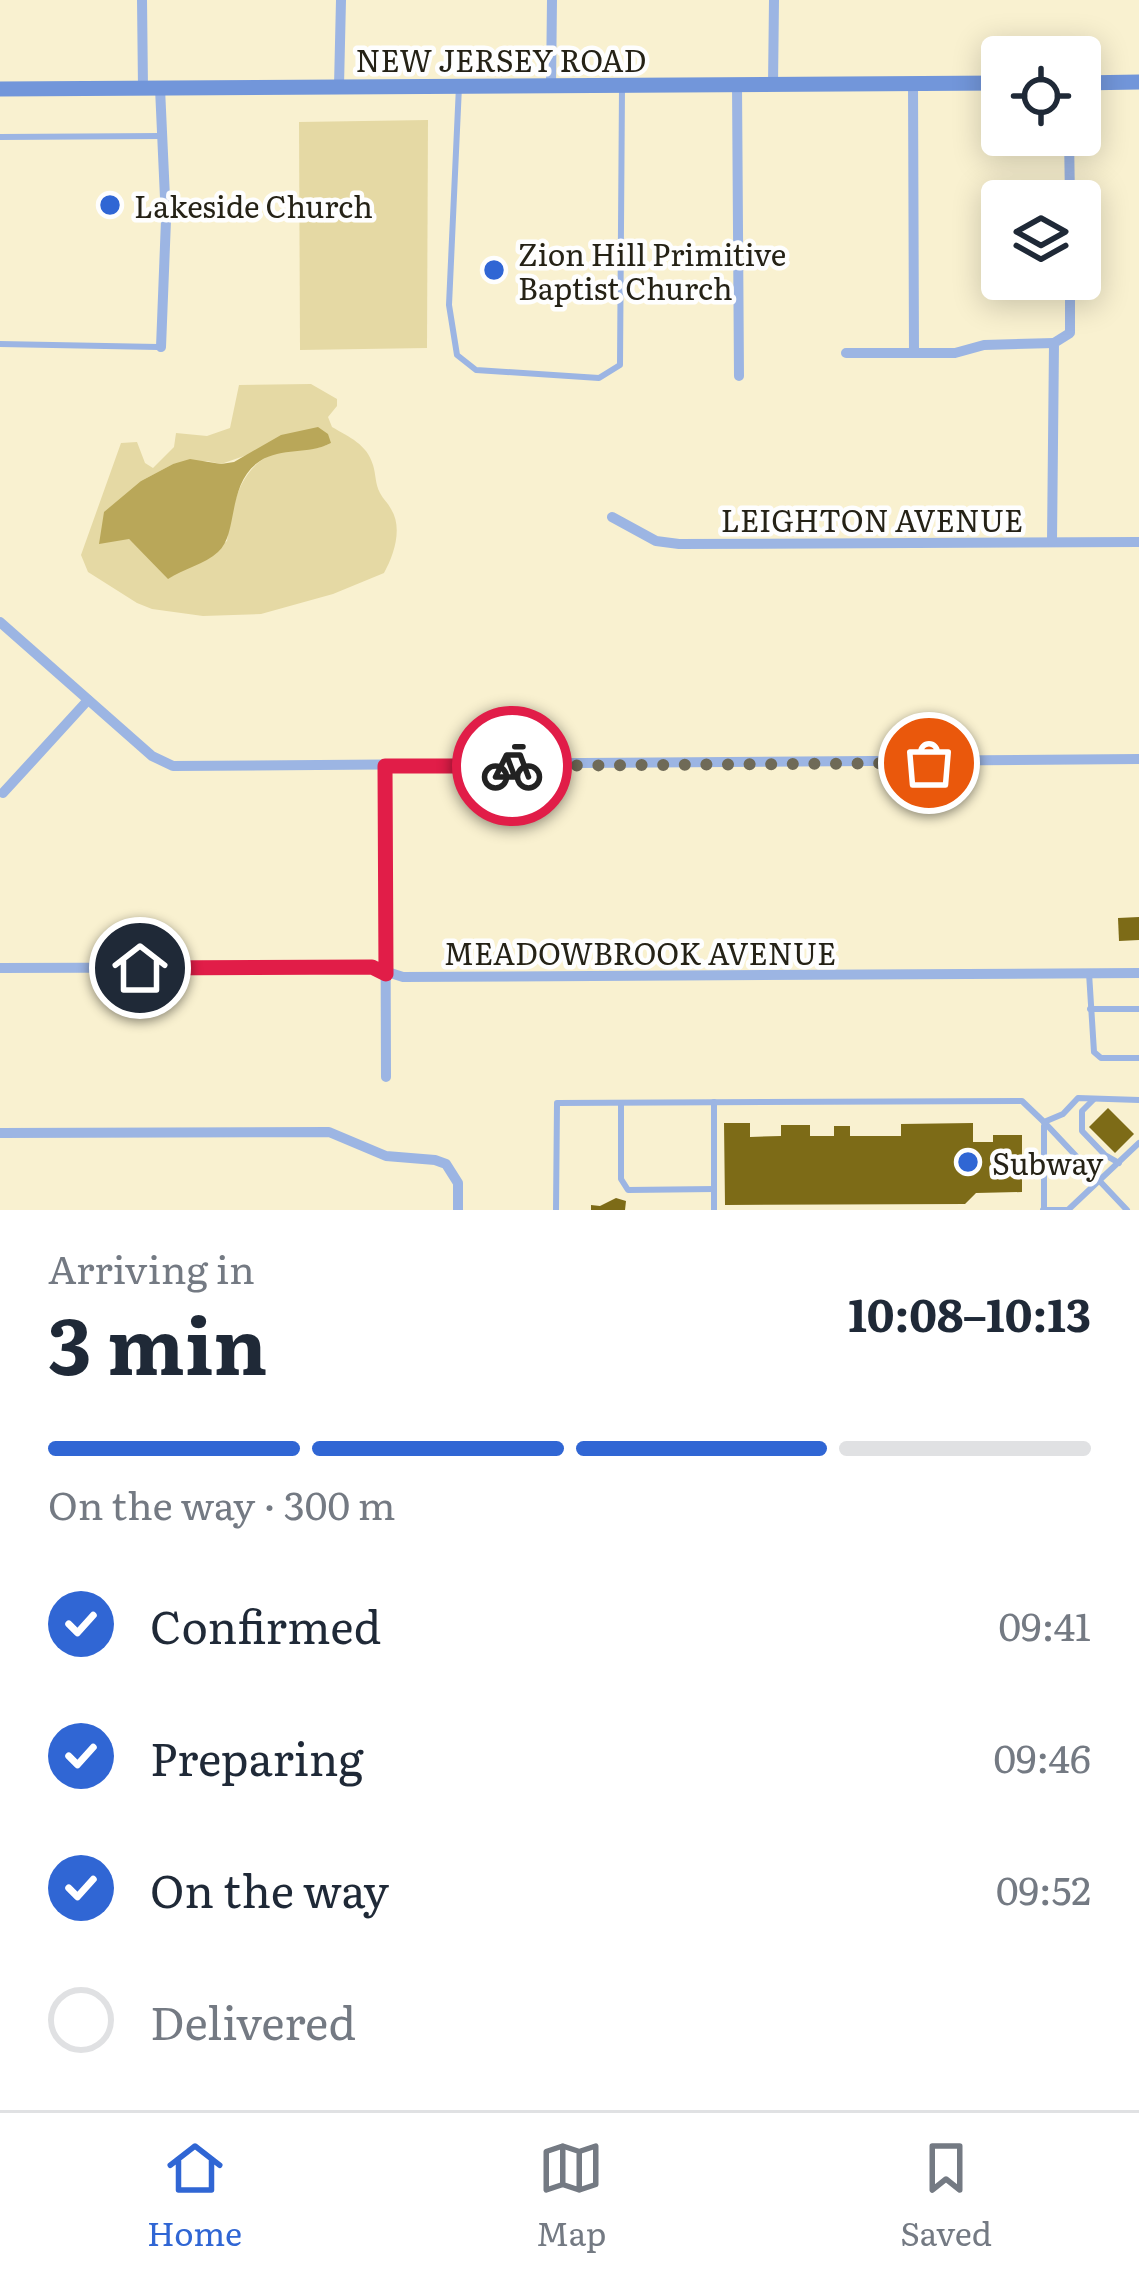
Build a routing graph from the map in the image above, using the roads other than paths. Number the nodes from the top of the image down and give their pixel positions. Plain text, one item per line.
1 (142, 0) edge
2 (341, 0) edge
3 (551, 0) edge
4 (773, 0) edge
5 (1139, 82) edge
6 (981, 83) edge
7 (1101, 83) edge
8 (913, 84) junction
9 (737, 85) junction
10 (773, 85) junction
11 (339, 86) junction
12 (459, 86) junction
13 (551, 86) junction
14 (622, 86) junction
15 (152, 88) junction
16 (0, 89) edge
17 (0, 136) edge
18 (161, 136) junction
19 (1070, 300) edge
20 (0, 344) edge
21 (1054, 344) junction
22 (161, 347) joint
23 (846, 352) dead end
24 (914, 352) junction
25 (739, 376) dead end
26 (612, 517) dead end
27 (1052, 542) junction
28 (1139, 542) edge
29 (0, 622) edge
30 (88, 700) junction
31 (1139, 760) edge
32 (385, 766) junction
33 (3, 793) dead end
34 (0, 968) edge
35 (1139, 973) edge
36 (386, 974) junction
37 (1089, 974) junction
38 (1090, 1009) junction
39 (1139, 1009) edge
40 (1139, 1058) edge
41 (386, 1077) dead end
42 (1096, 1097) junction
43 (1139, 1100) edge
44 (714, 1102) junction
45 (621, 1103) junction
46 (1044, 1122) junction
47 (0, 1133) edge
48 (1139, 1143) edge
49 (1119, 1162) junction
50 (1099, 1182) junction
51 (714, 1189) junction
52 (458, 1210) edge
53 (556, 1210) edge
54 (714, 1210) edge
55 (1044, 1210) edge
56 (1126, 1210) edge

1 - 15 street
2 - 11 street
3 - 13 street
4 - 10 street
5 - 7 street
6 - 8 street, NEW JERSEY ROAD
8 - 10 street, NEW JERSEY ROAD
8 - 24 street
9 - 10 street, NEW JERSEY ROAD
9 - 14 street, NEW JERSEY ROAD
9 - 25 street
11 - 12 street, NEW JERSEY ROAD
11 - 15 street, NEW JERSEY ROAD
12 - 13 street, NEW JERSEY ROAD
12 - 14 lane
13 - 14 street, NEW JERSEY ROAD
15 - 16 street, NEW JERSEY ROAD
15 - 18 street
17 - 18 lane
18 - 22 street
19 - 21 street
20 - 22 lane
21 - 24 street
21 - 27 street
23 - 24 street
26 - 27 street, LEIGHTON AVENUE
27 - 28 street, LEIGHTON AVENUE
29 - 30 street
30 - 32 street
30 - 33 street
31 - 32 street
32 - 36 street
34 - 36 street, MEADOWBROOK AVENUE
35 - 37 street, MEADOWBROOK AVENUE
36 - 37 street, MEADOWBROOK AVENUE
36 - 41 street
37 - 38 lane
38 - 39 lane
38 - 40 lane
42 - 43 lane
42 - 46 lane
42 - 49 lane
44 - 45 lane
44 - 46 lane
44 - 51 lane
45 - 51 lane
45 - 53 lane
46 - 50 lane
46 - 55 lane
47 - 52 street
48 - 49 lane
49 - 50 lane
50 - 55 lane
50 - 56 lane
51 - 54 lane

